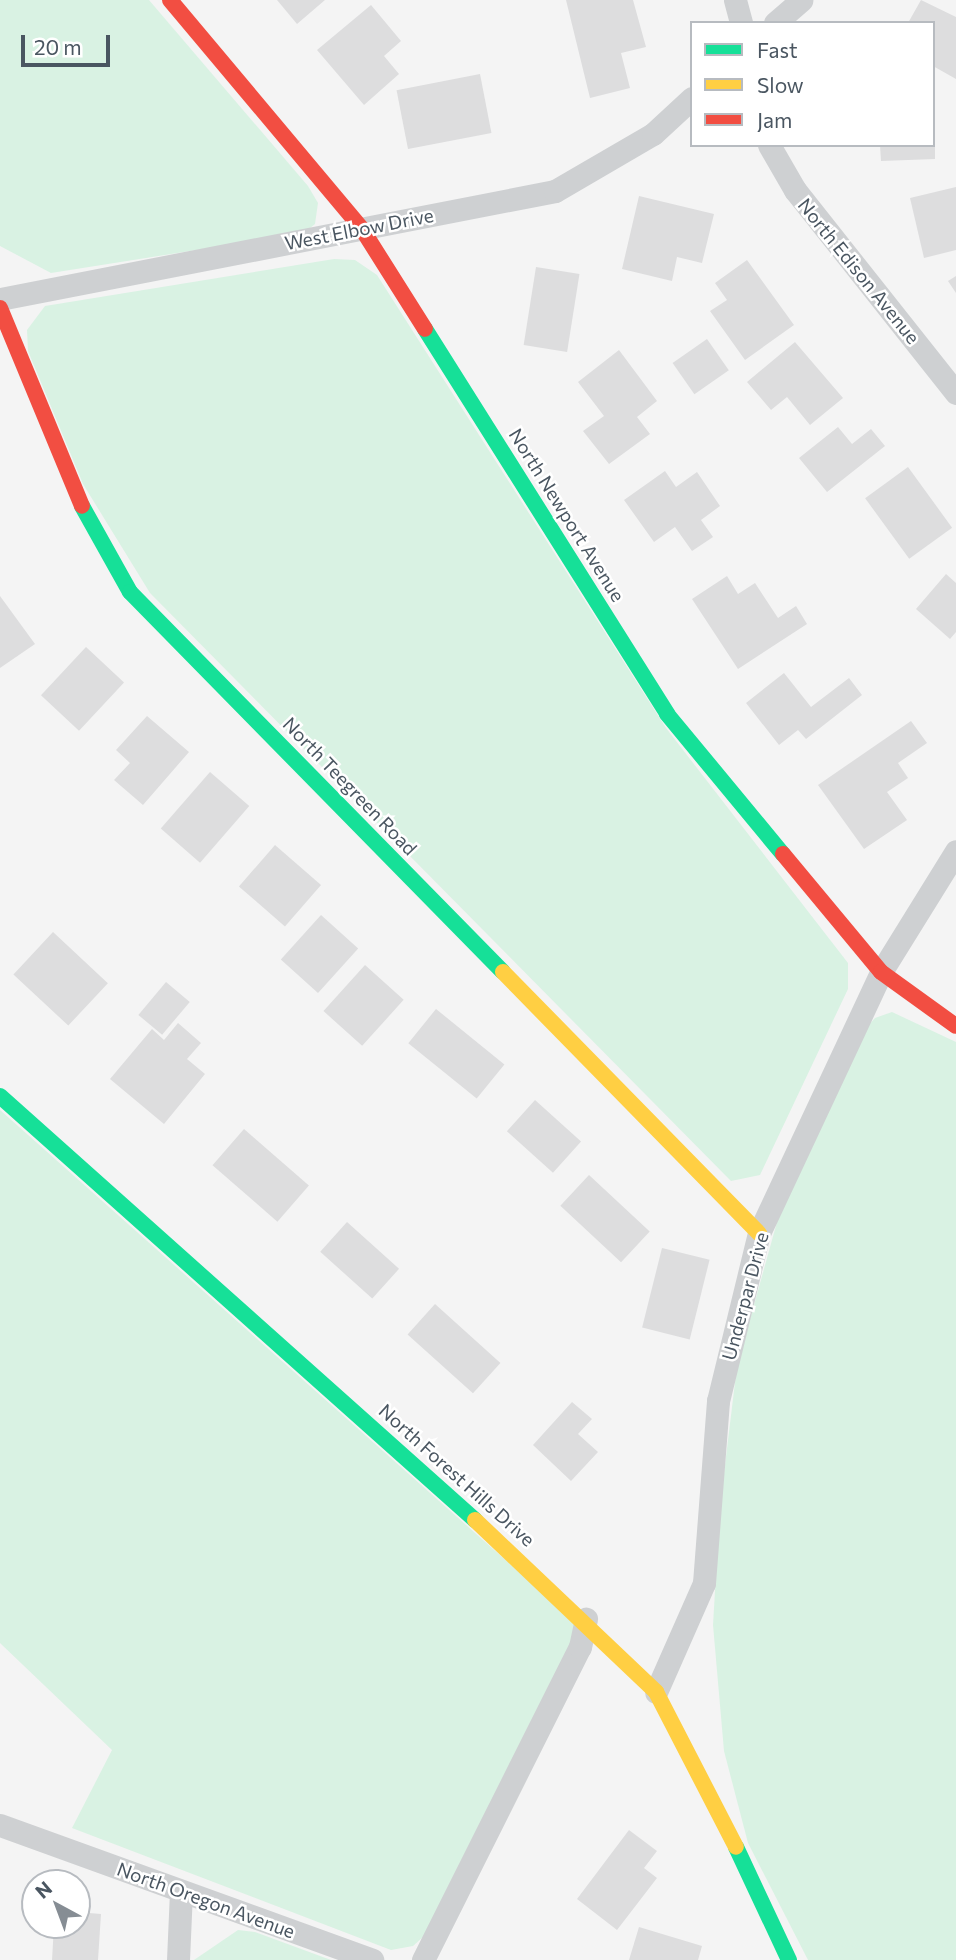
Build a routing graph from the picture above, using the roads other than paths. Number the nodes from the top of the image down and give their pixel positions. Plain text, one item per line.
1 (170, 0) edge
2 (735, 0) edge
3 (801, 0) edge
4 (740, 21) edge
5 (777, 21) edge
6 (690, 100) edge
7 (770, 147) edge
8 (362, 229) junction
9 (0, 299) edge
10 (0, 308) edge
11 (956, 393) edge
12 (956, 851) edge
13 (881, 972) junction
14 (956, 1026) edge
15 (0, 1096) edge
16 (759, 1233) junction
17 (586, 1619) junction
18 (656, 1692) junction
19 (0, 1825) edge
20 (181, 1892) junction
21 (178, 1960) edge
22 (372, 1960) edge
23 (423, 1960) edge
24 (789, 1960) edge

1 - 8 street, North Newport Avenue
2 - 4 street
3 - 5 street
6 - 8 street, West Elbow Drive
7 - 11 street, North Edison Avenue
8 - 9 street, West Elbow Drive
8 - 13 street, North Newport Avenue
10 - 16 street, North Teegreen Road
12 - 13 street, Underpar Drive
13 - 14 street, North Newport Avenue
13 - 16 street, Underpar Drive
15 - 17 street, North Forest Hills Drive
16 - 18 street, Underpar Drive
17 - 18 street, North Forest Hills Drive
17 - 23 street
18 - 24 street, North Forest Hills Drive
19 - 20 street, North Oregon Avenue
20 - 21 street
20 - 22 street, North Oregon Avenue

